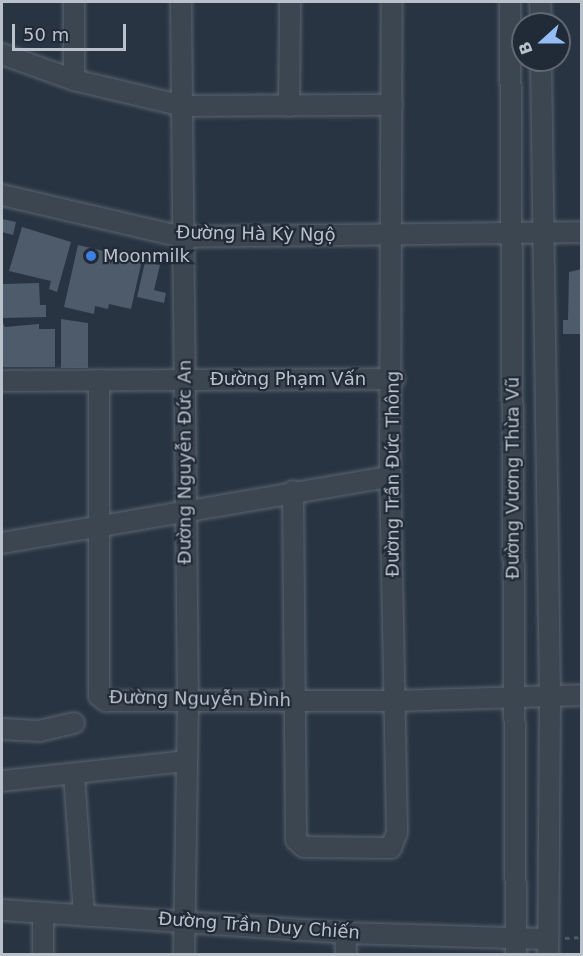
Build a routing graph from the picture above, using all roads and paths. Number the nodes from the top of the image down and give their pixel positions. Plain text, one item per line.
1 (74, 2) edge
2 (181, 2) edge
3 (290, 2) edge
4 (392, 2) edge
5 (510, 2) edge
6 (2, 54) edge
7 (541, 72) edge
8 (74, 80) junction
9 (392, 105) junction
10 (183, 106) junction
11 (289, 106) junction
12 (2, 195) edge
13 (582, 232) edge
14 (515, 233) junction
15 (543, 233) junction
16 (393, 234) junction
17 (183, 237) junction
18 (185, 379) junction
19 (394, 379) junction
20 (99, 380) junction
21 (2, 381) edge
22 (390, 477) junction
23 (293, 491) junction
24 (185, 509) junction
25 (99, 526) junction
26 (2, 543) edge
27 (582, 695) edge
28 (550, 696) junction
29 (512, 698) junction
30 (188, 701) junction
31 (294, 701) junction
32 (395, 701) junction
33 (74, 723) dead end
34 (2, 729) edge
35 (187, 761) junction
36 (74, 775) junction
37 (2, 781) edge
38 (2, 910) edge
39 (43, 913) junction
40 (84, 916) junction
41 (184, 922) junction
42 (345, 933) junction
43 (547, 946) edge
44 (516, 947) edge
45 (43, 954) edge
46 (184, 954) edge
47 (346, 954) edge

1 - 8 street
2 - 10 street, Đường Nguyễn Đức An
3 - 11 street
4 - 9 street, Đường Trần Đức Thông
5 - 14 street, Đường Vương Thừa Vũ
6 - 8 street
7 - 15 street, Đường Vương Thừa Vũ
8 - 10 street
9 - 11 street
9 - 16 street, Đường Trần Đức Thông
10 - 11 street
10 - 17 street, Đường Nguyễn Đức An
12 - 17 street, Đường Hà Kỳ Ngộ
13 - 15 street, Đường Hà Kỳ Ngộ
14 - 15 street, Đường Hà Kỳ Ngộ
14 - 16 street, Đường Hà Kỳ Ngộ
14 - 29 street, Đường Vương Thừa Vũ
15 - 28 street, Đường Vương Thừa Vũ
16 - 17 street, Đường Hà Kỳ Ngộ
16 - 19 street, Đường Trần Đức Thông
17 - 18 street, Đường Nguyễn Đức An
18 - 19 street, Đường Phạm Vấn
18 - 20 street, Đường Phạm Vấn
18 - 24 street, Đường Nguyễn Đức An
19 - 22 street, Đường Trần Đức Thông
20 - 21 street, Đường Phạm Vấn
20 - 25 street, Đường Nguyễn Đình
22 - 23 street
22 - 32 street, Đường Trần Đức Thông
23 - 24 street
23 - 31 street
24 - 25 street
24 - 30 street, Đường Nguyễn Đức An
25 - 26 street
25 - 30 street, Đường Nguyễn Đình
27 - 28 street, Đường Nguyễn Đình
28 - 29 street, Đường Nguyễn Đình
28 - 43 street, Đường Vương Thừa Vũ
29 - 32 street, Đường Nguyễn Đình
29 - 44 street, Đường Vương Thừa Vũ
30 - 31 street, Đường Nguyễn Đình
30 - 35 street, Đường Nguyễn Đức An
31 - 32 street, Đường Nguyễn Đình
31 - 32 street, Đường Trần Đức Thông
33 - 34 street
35 - 36 street
35 - 41 street, Đường Nguyễn Đức An
36 - 37 street
36 - 40 street
38 - 39 street, Đường Trần Duy Chiến
39 - 40 street, Đường Trần Duy Chiến
39 - 45 street
40 - 41 street, Đường Trần Duy Chiến
41 - 42 street, Đường Trần Duy Chiến
41 - 46 street, Đường Nguyễn Đức An
42 - 44 street, Đường Trần Duy Chiến
42 - 47 street
43 - 44 street, Đường Trần Duy Chiến

